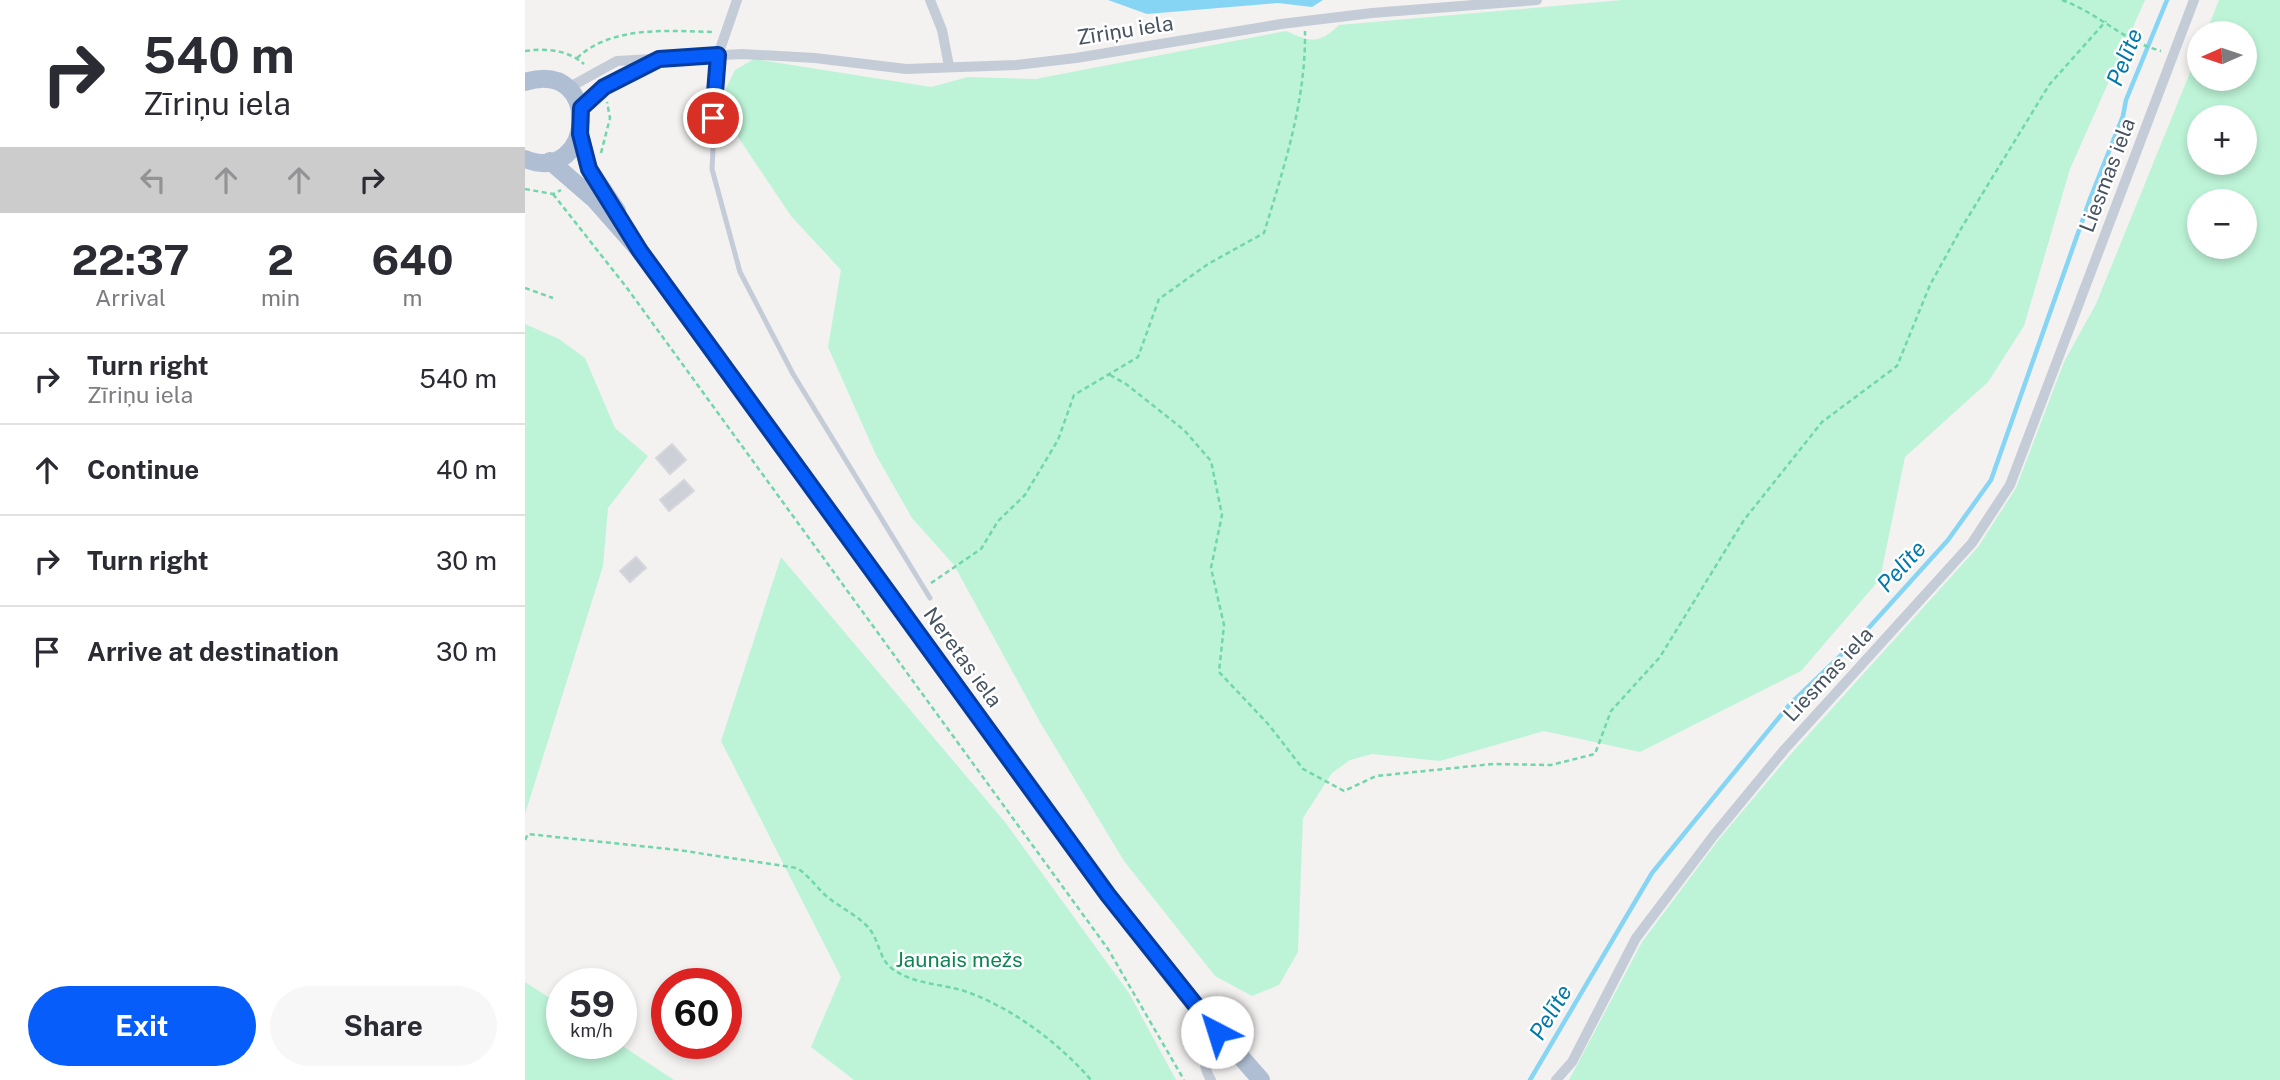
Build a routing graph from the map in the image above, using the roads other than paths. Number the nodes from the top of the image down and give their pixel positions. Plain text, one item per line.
1 (737, 0) edge
2 (930, 0) edge
3 (1537, 0) edge
4 (2194, 0) edge
5 (718, 55) junction
6 (659, 59) junction
7 (949, 66) junction
8 (530, 78) edge
9 (568, 89) junction
10 (581, 108) junction
11 (580, 134) junction
12 (525, 159) edge
13 (550, 161) junction
14 (640, 251) junction
15 (930, 598) dead end
16 (1217, 1032) junction
17 (1211, 1080) edge
18 (1261, 1080) edge
19 (1556, 1080) edge

1 - 5 street
2 - 7 street
3 - 7 street, Zīriņu iela
4 - 19 street, Liesmas iela
5 - 6 street, Zīriņu iela
5 - 7 street, Zīriņu iela
5 - 15 lane
6 - 9 street
6 - 10 street
8 - 9 main road
9 - 10 main road
10 - 11 main road, Neretas iela
11 - 13 main road
11 - 14 main road, Neretas iela
12 - 13 main road
13 - 14 main road, Neretas iela
14 - 16 main road, Neretas iela
16 - 17 street
16 - 18 main road, Neretas iela

